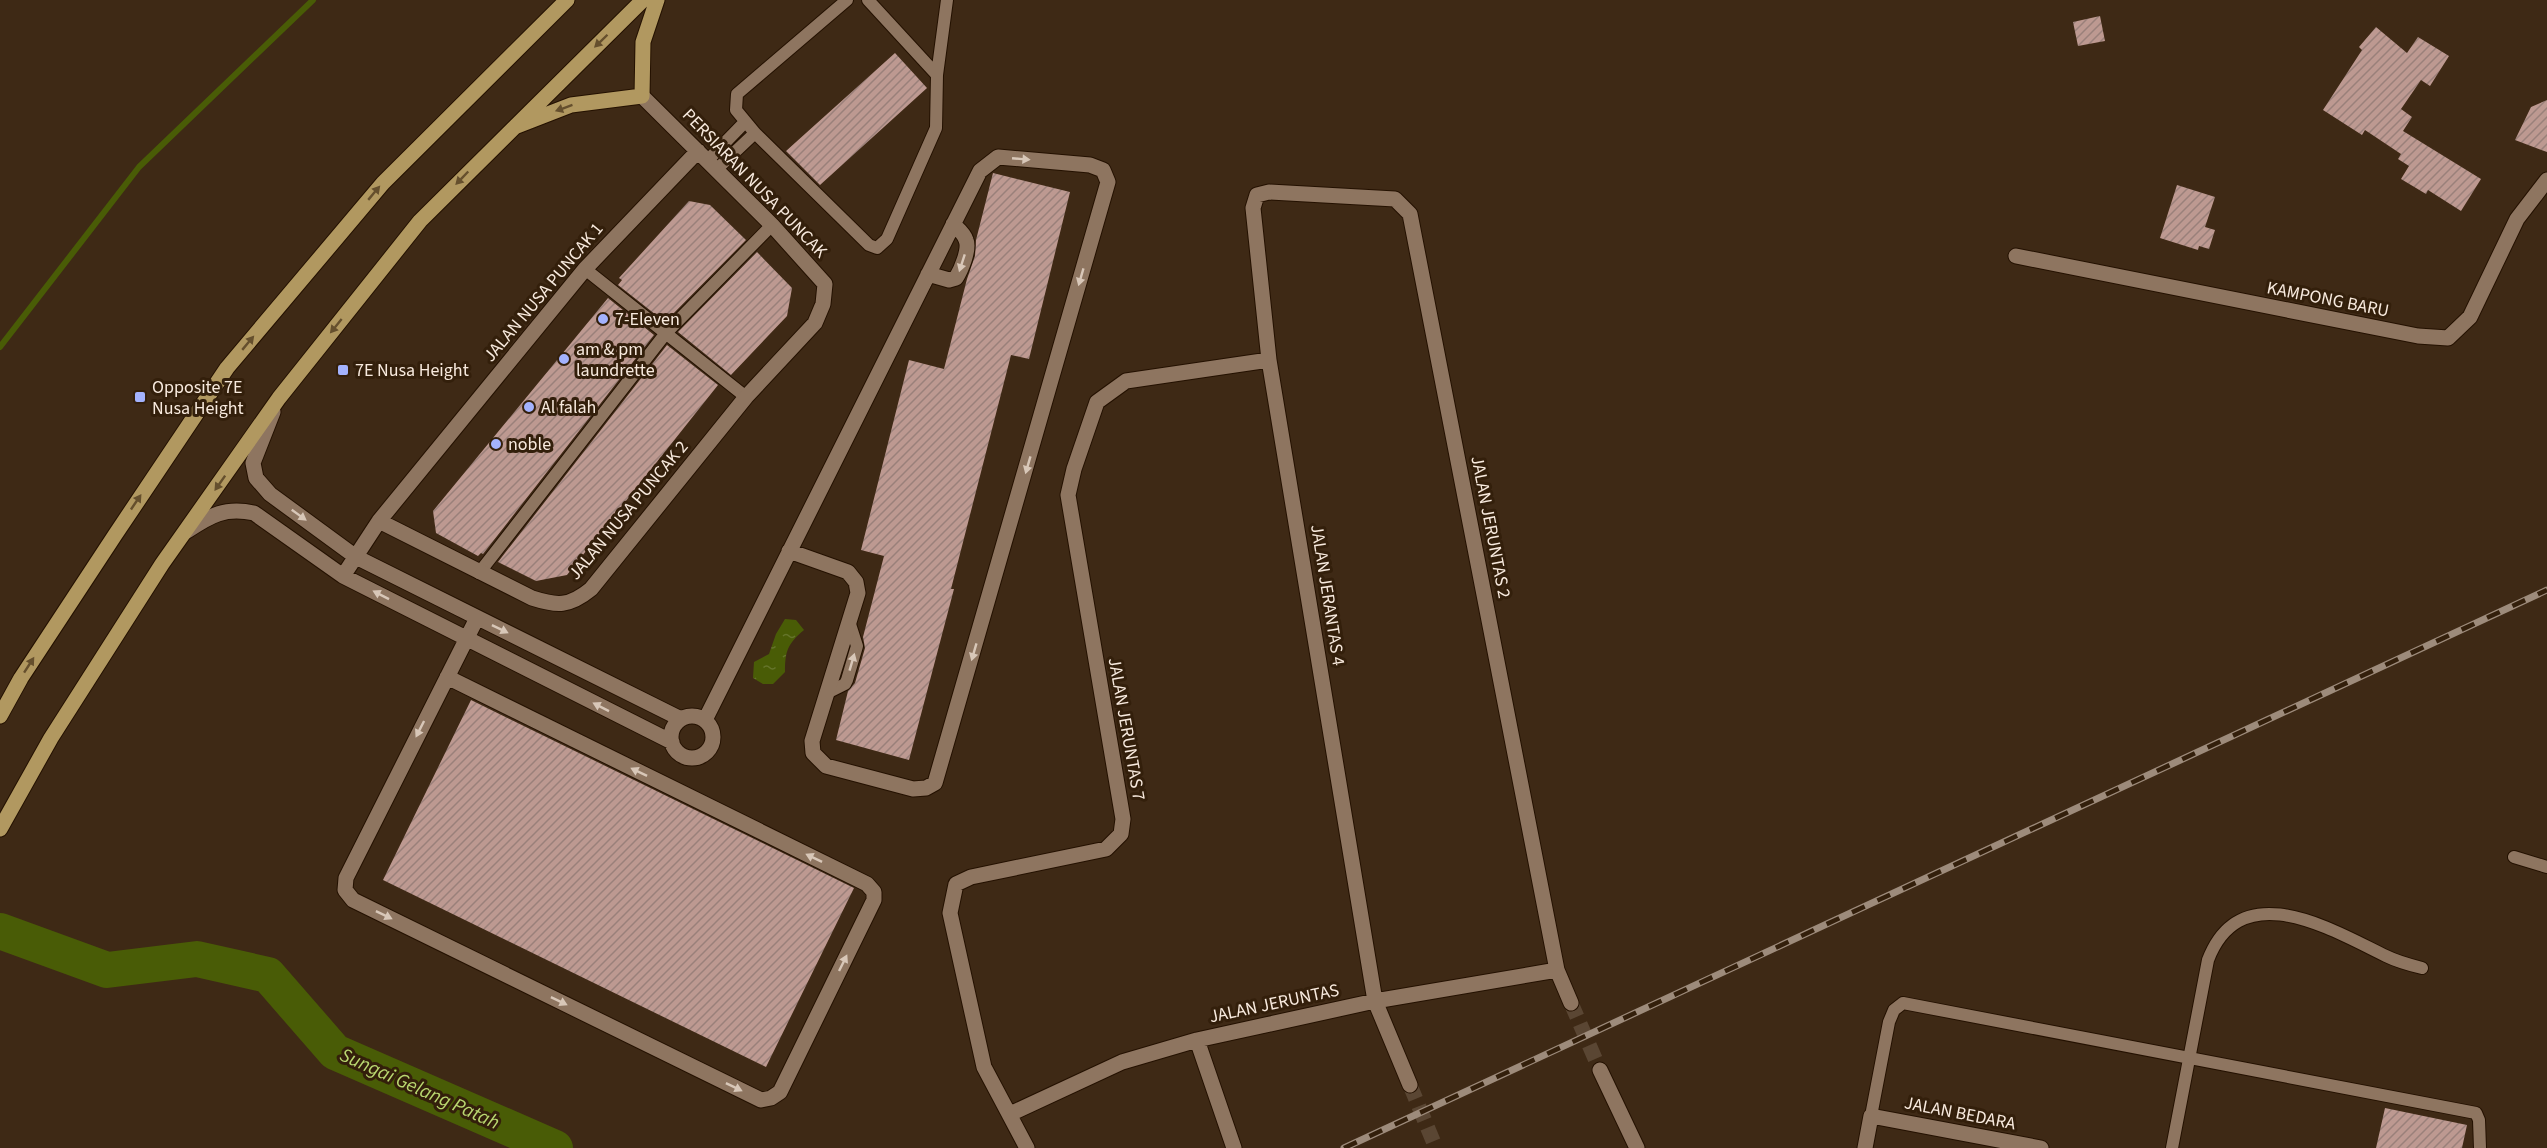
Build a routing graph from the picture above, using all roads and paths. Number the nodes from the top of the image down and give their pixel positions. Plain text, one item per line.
1 (567, 0) edge
2 (643, 0) edge
3 (657, 0) edge
4 (847, 0) edge
5 (868, 0) edge
6 (947, 0) edge
7 (937, 75) junction
8 (642, 96) junction
9 (745, 122) junction
10 (512, 128) junction
11 (755, 133) junction
12 (708, 160) junction
13 (2547, 180) edge
14 (1257, 195) joint
15 (953, 224) junction
16 (772, 225) junction
17 (2016, 256) dead end
18 (585, 268) junction
19 (928, 274) junction
20 (823, 304) joint
21 (666, 333) junction
22 (1269, 360) junction
23 (746, 397) junction
24 (279, 398) junction
25 (380, 521) junction
26 (187, 531) junction
27 (789, 551) junction
28 (356, 557) junction
29 (480, 573) junction
30 (343, 576) junction
31 (477, 618) junction
32 (467, 639) junction
33 (447, 677) junction
34 (0, 716) edge
35 (681, 719) junction
36 (705, 720) junction
37 (672, 742) junction
38 (0, 829) edge
39 (2514, 857) dead end
40 (2547, 867) edge
41 (2421, 968) dead end
42 (1557, 970) junction
43 (1375, 1000) junction
44 (1571, 1003) tunnel mouth
45 (1197, 1040) junction
46 (2190, 1058) junction
47 (1600, 1070) tunnel mouth
48 (1410, 1085) tunnel mouth
49 (1010, 1114) junction
50 (1871, 1116) junction
51 (1027, 1148) edge
52 (1234, 1148) edge
53 (1637, 1148) edge
54 (1865, 1148) edge
55 (2041, 1148) edge
56 (2172, 1148) edge
57 (2480, 1148) edge

34 -> 1 main road
2 -> 10 main road
3 - 8 main road
4 - 9 lane
5 - 7 lane
6 - 7 lane
7 - 11 lane
8 -> 10 main road
8 - 12 street, PERSIARAN NUSA PUNCAK
9 - 11 lane
9 - 12 lane
10 -> 24 main road
11 - 12 lane
12 - 16 street, PERSIARAN NUSA PUNCAK
12 - 18 street, JALAN NUSA PUNCAK 1
13 - 17 street, KAMPONG BARU
14 - 22 street, JALAN JERANTAS 4
14 - 42 street, JALAN JERUNTAS 2
15 - 19 street
15 -> 19 street
15 -> 27 street
16 - 20 street, PERSIARAN NUSA PUNCAK
16 - 21 lane
18 - 21 lane
18 - 25 street, JALAN NUSA PUNCAK 1
19 - 27 street
20 - 23 street, JALAN NUSA PUNCAK 2
21 - 23 lane
21 - 29 lane
22 - 43 street, JALAN JERANTAS 4
22 - 49 street, JALAN JERUNTAS 7
23 - 29 street, JALAN NUSA PUNCAK 2
24 -> 26 main road
24 -> 28 street
25 - 28 street, JALAN NUSA PUNCAK 1
25 - 29 street, JALAN NUSA PUNCAK 2
26 - 30 street
26 - 38 main road
27 - 36 street
28 - 30 street, JALAN NUSA PUNCAK 1
28 - 31 street
32 -> 30 street
31 - 32 street
31 -> 35 street
32 - 33 street
37 -> 32 street
33 -> 33 street
35 - 36 street
35 - 37 street
36 - 37 street
39 - 40 lane
41 - 46 lane
42 - 43 street, JALAN JERUNTAS
42 - 44 street, JALAN JERUNTAS 2
43 - 45 street, JALAN JERUNTAS
43 - 48 street, JALAN JERANTAS 4
45 - 49 street, JALAN JERUNTAS
45 - 52 street
46 - 50 lane
46 - 56 lane
46 - 57 lane
47 - 53 street
49 - 51 street
50 - 54 street
50 - 55 street, JALAN BEDARA

